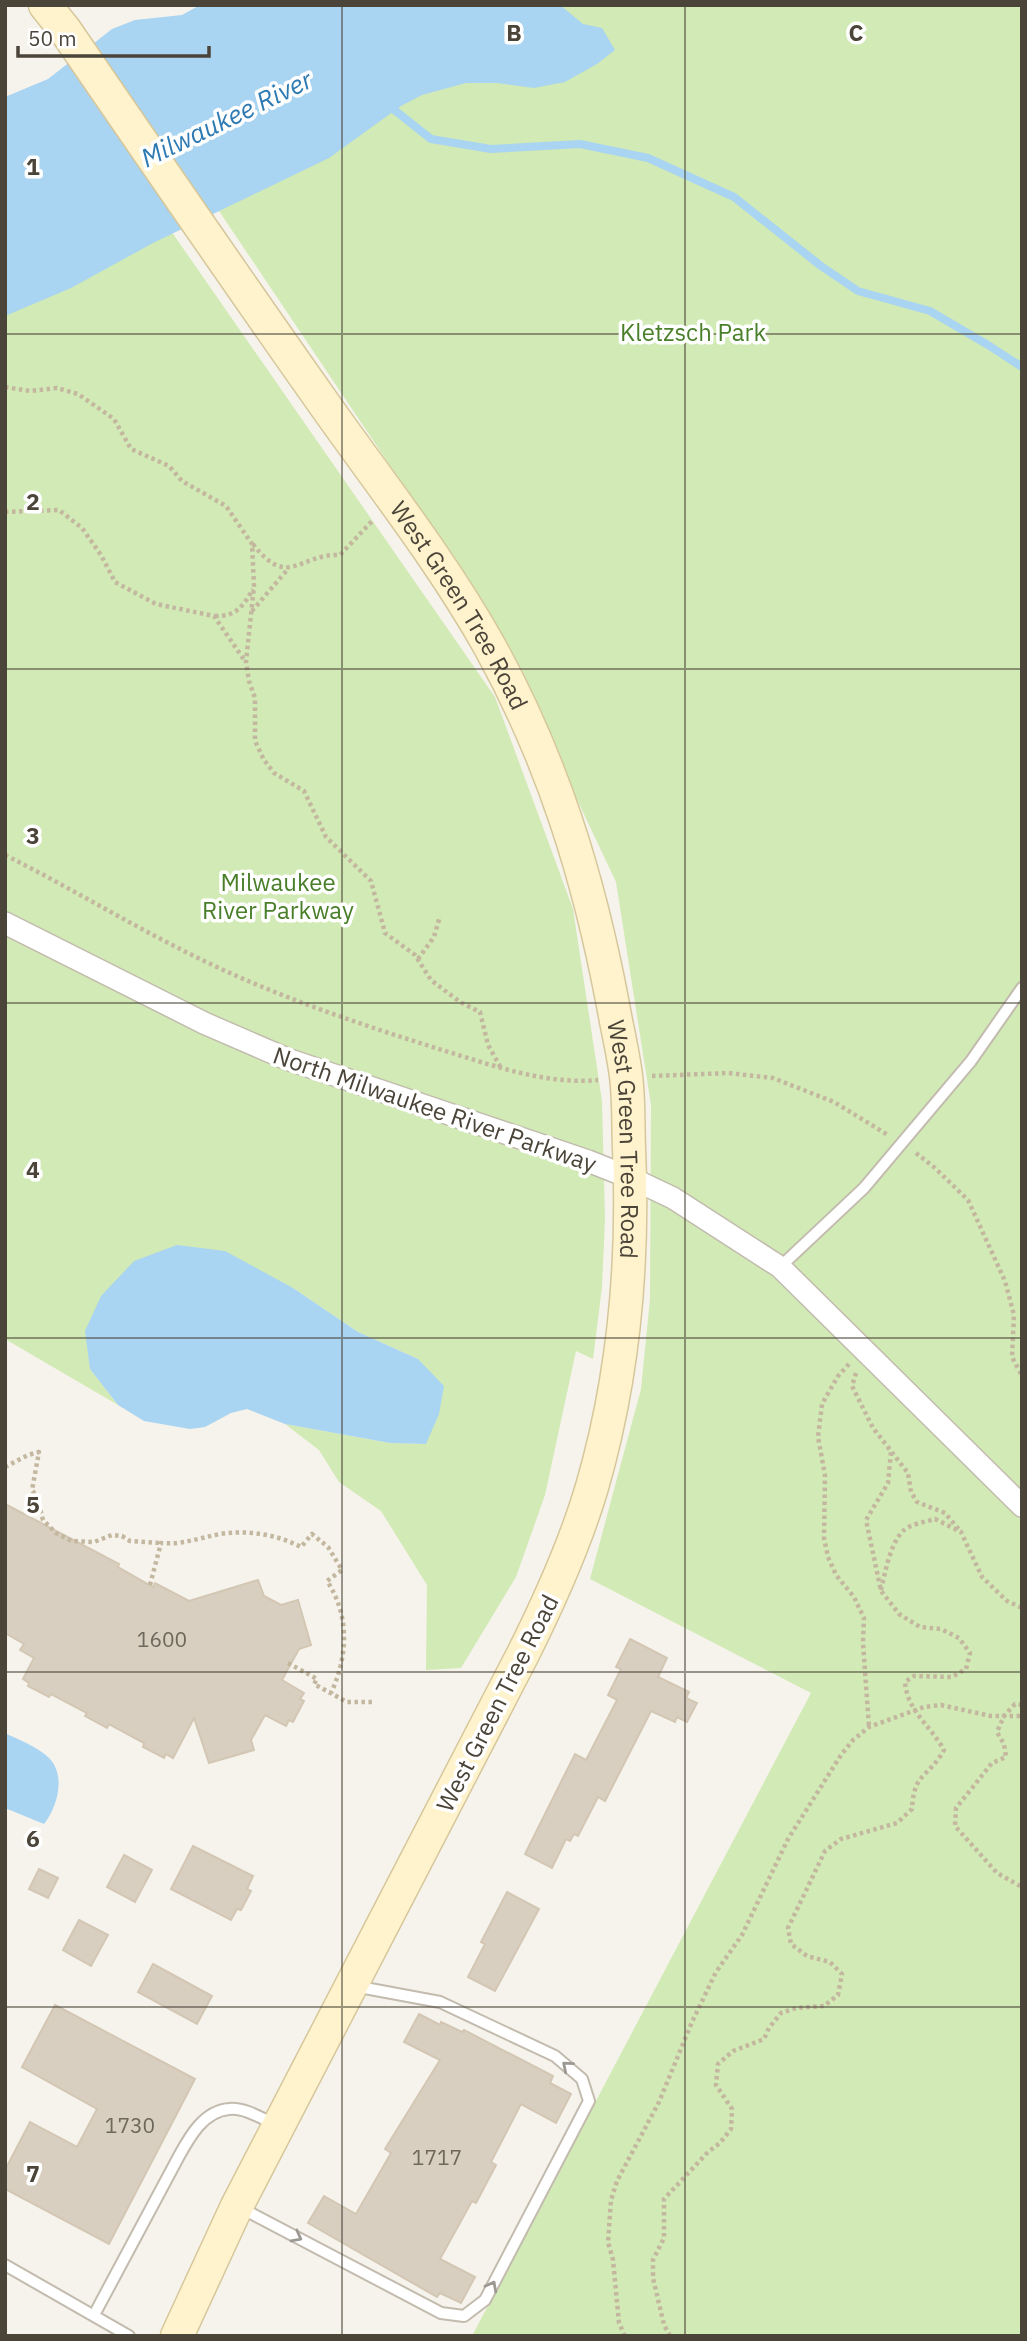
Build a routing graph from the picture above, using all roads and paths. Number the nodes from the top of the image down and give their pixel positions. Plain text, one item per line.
1 (45, 5) edge
2 (5, 387) edge
3 (5, 512) edge
4 (376, 517) dead end
5 (252, 544) junction
6 (288, 569) junction
7 (254, 586) junction
8 (251, 612) junction
9 (215, 616) junction
10 (246, 662) junction
11 (5, 855) edge
12 (440, 916) dead end
13 (5, 923) edge
14 (418, 959) junction
15 (1022, 988) edge
16 (501, 1068) junction
17 (654, 1076) dead end
18 (598, 1080) dead end
19 (888, 1135) dead end
20 (916, 1153) dead end
21 (631, 1178) junction
22 (780, 1266) junction
23 (863, 1349) junction
24 (1022, 1376) edge
25 (891, 1452) junction
26 (5, 1467) edge
27 (1022, 1506) edge
28 (961, 1532) junction
29 (161, 1543) junction
30 (150, 1585) dead end
31 (881, 1591) junction
32 (1022, 1608) edge
33 (288, 1663) dead end
34 (331, 1693) junction
35 (375, 1702) dead end
36 (1022, 1705) edge
37 (914, 1710) junction
38 (1004, 1716) junction
39 (1022, 1716) edge
40 (869, 1727) junction
41 (1022, 1887) edge
42 (351, 1986) junction
43 (278, 2126) junction
44 (237, 2206) junction
45 (5, 2265) edge
46 (94, 2315) junction
47 (129, 2336) edge
48 (177, 2336) edge
49 (625, 2336) edge
50 (670, 2336) edge

1 - 21 street, West Green Tree Road
2 - 5 path
3 - 9 path
4 - 6 path
5 - 6 path
5 - 7 path
6 - 8 path
7 - 8 path
7 - 9 path
8 - 10 path
9 - 10 path
10 - 14 path
11 - 16 path
12 - 14 path
13 - 21 street, North Milwaukee River Parkway
14 - 16 path
15 - 22 lane
16 - 18 path
17 - 19 path
20 - 24 path
21 - 22 street, North Milwaukee River Parkway
21 - 42 street, West Green Tree Road
22 - 23 street, North Milwaukee River Parkway
23 - 25 path
23 - 27 street, North Milwaukee River Parkway
23 - 40 path
25 - 28 path
25 - 31 path
26 - 29 path
28 - 31 path
28 - 32 path
29 - 30 path
29 - 34 path
31 - 37 path
33 - 34 path
34 - 35 path
36 - 38 path
37 - 38 path
37 - 40 path
37 - 50 path
38 - 39 path
38 - 41 path
40 - 49 path
42 - 43 street, West Green Tree Road
44 -> 42 lane
43 - 44 street, West Green Tree Road
43 - 46 lane
44 - 48 street, West Green Tree Road
45 - 46 lane
46 - 47 lane

